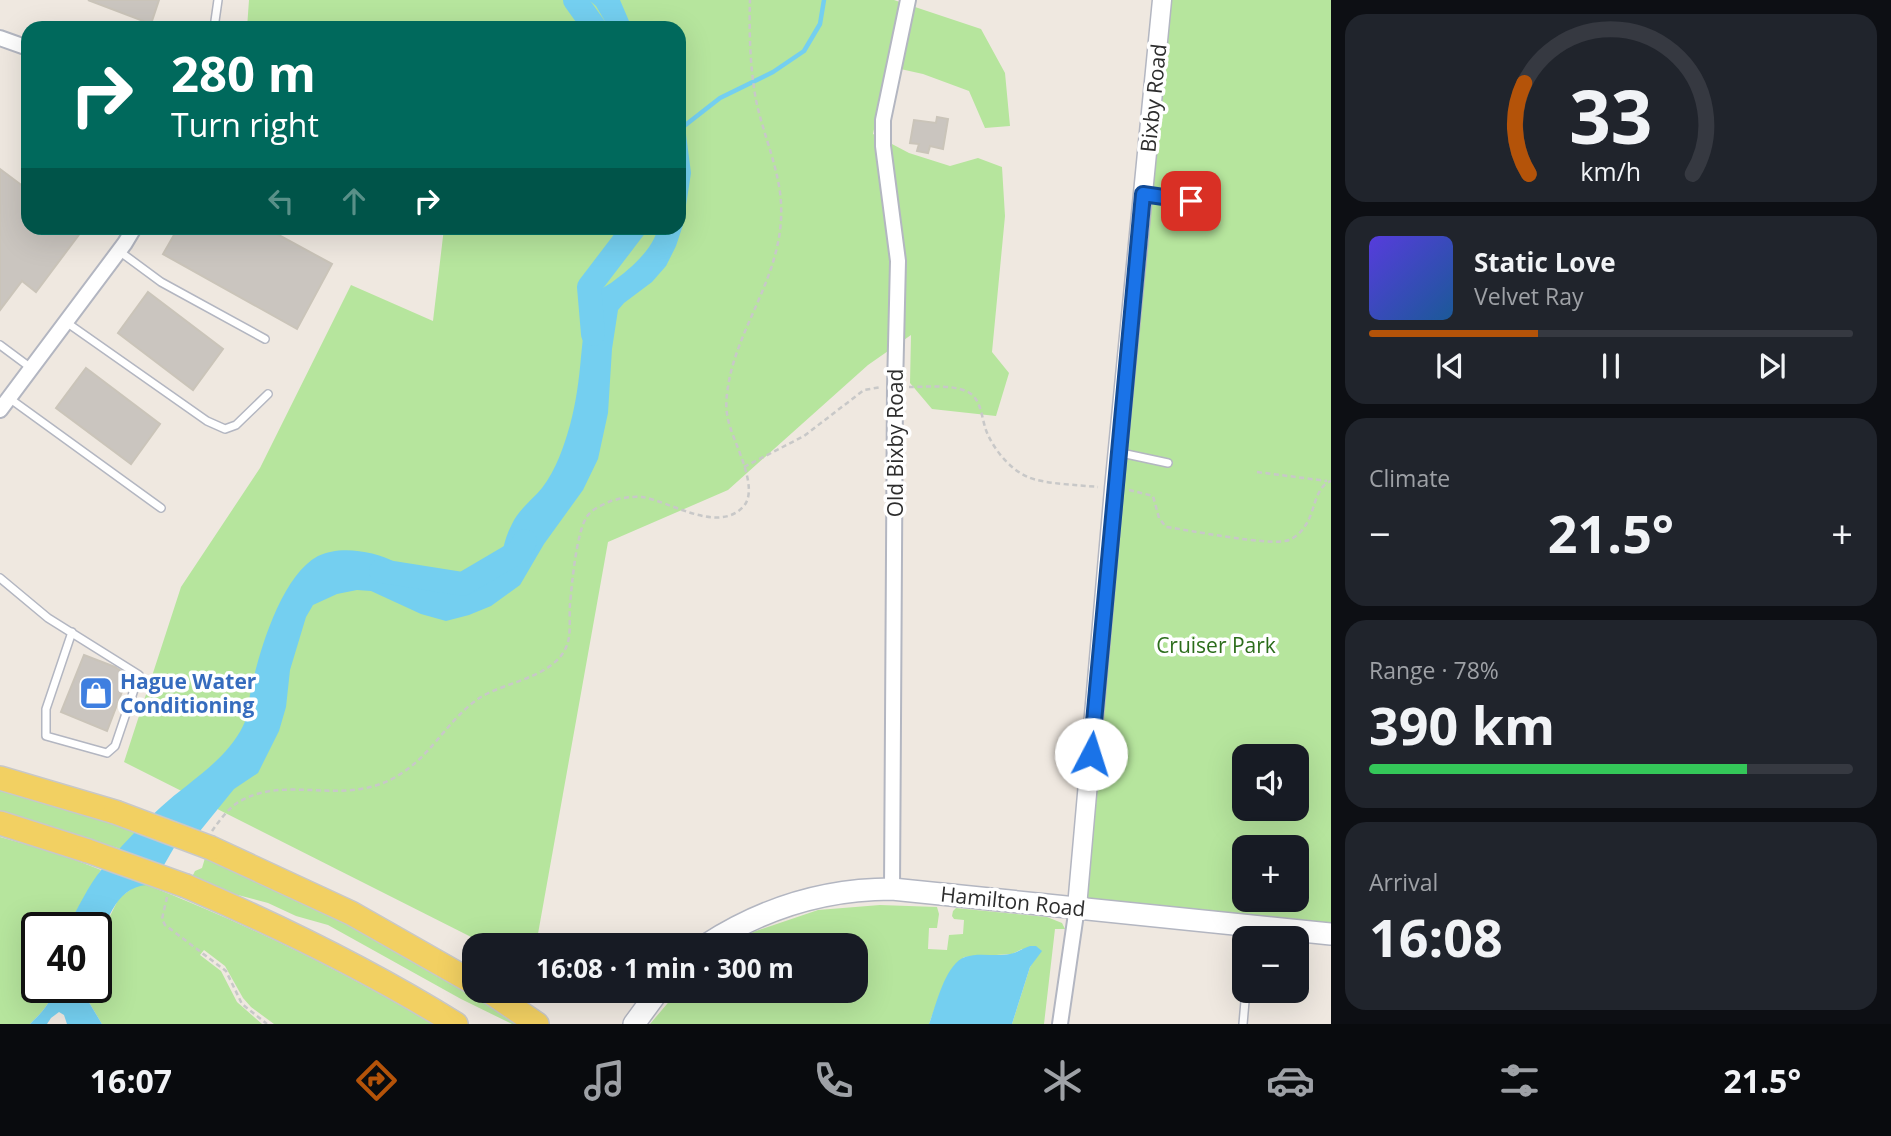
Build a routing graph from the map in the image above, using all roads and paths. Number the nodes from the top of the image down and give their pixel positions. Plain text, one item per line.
1 (218, 0) edge
2 (750, 0) edge
3 (908, 0) edge
4 (1162, 0) edge
5 (215, 21) edge
6 (0, 38) edge
7 (21, 46) edge
8 (1143, 194) junction
9 (1216, 204) dead end
10 (130, 235) edge
11 (120, 251) junction
12 (66, 322) junction
13 (265, 339) dead end
14 (0, 345) edge
15 (31, 368) junction
16 (895, 387) junction
17 (268, 394) dead end
18 (3, 403) edge
19 (1126, 454) dead end
20 (1168, 463) dead end
21 (744, 467) junction
22 (1257, 472) dead end
23 (1327, 481) dead end
24 (161, 508) dead end
25 (0, 578) edge
26 (72, 632) junction
27 (0, 778) edge
28 (295, 789) dead end
29 (0, 824) edge
30 (892, 889) junction
31 (1077, 907) junction
32 (1232, 928) edge
33 (725, 933) edge
34 (1309, 933) edge
35 (1331, 934) edge
36 (462, 976) edge
37 (506, 1003) edge
38 (649, 1003) edge
39 (1245, 1003) edge
40 (456, 1024) edge
41 (537, 1024) edge
42 (634, 1024) edge
43 (1060, 1024) edge
44 (1243, 1024) edge

1 - 5 lane
2 - 21 path
3 - 16 street, Old Bixby Road
4 - 8 street, Bixby Road
6 - 7 street
8 - 9 lane
8 - 31 street, Bixby Road
10 - 11 street
11 - 12 street
11 - 13 lane
12 - 15 street
12 - 17 lane
14 - 15 lane
15 - 18 street
16 - 21 path
16 - 30 street, Old Bixby Road
18 - 24 lane
19 - 20 lane
21 - 28 path
22 - 23 path
25 - 26 lane
26 - 26 lane
27 - 36 main road, bridge
29 - 40 main road, bridge
30 - 31 main road, Hamilton Road
30 - 33 main road, Hamilton Road
31 - 32 main road, Hamilton Road
31 - 43 street
34 - 35 main road, Hamilton Road
37 - 41 main road
38 - 42 main road
39 - 44 lane

